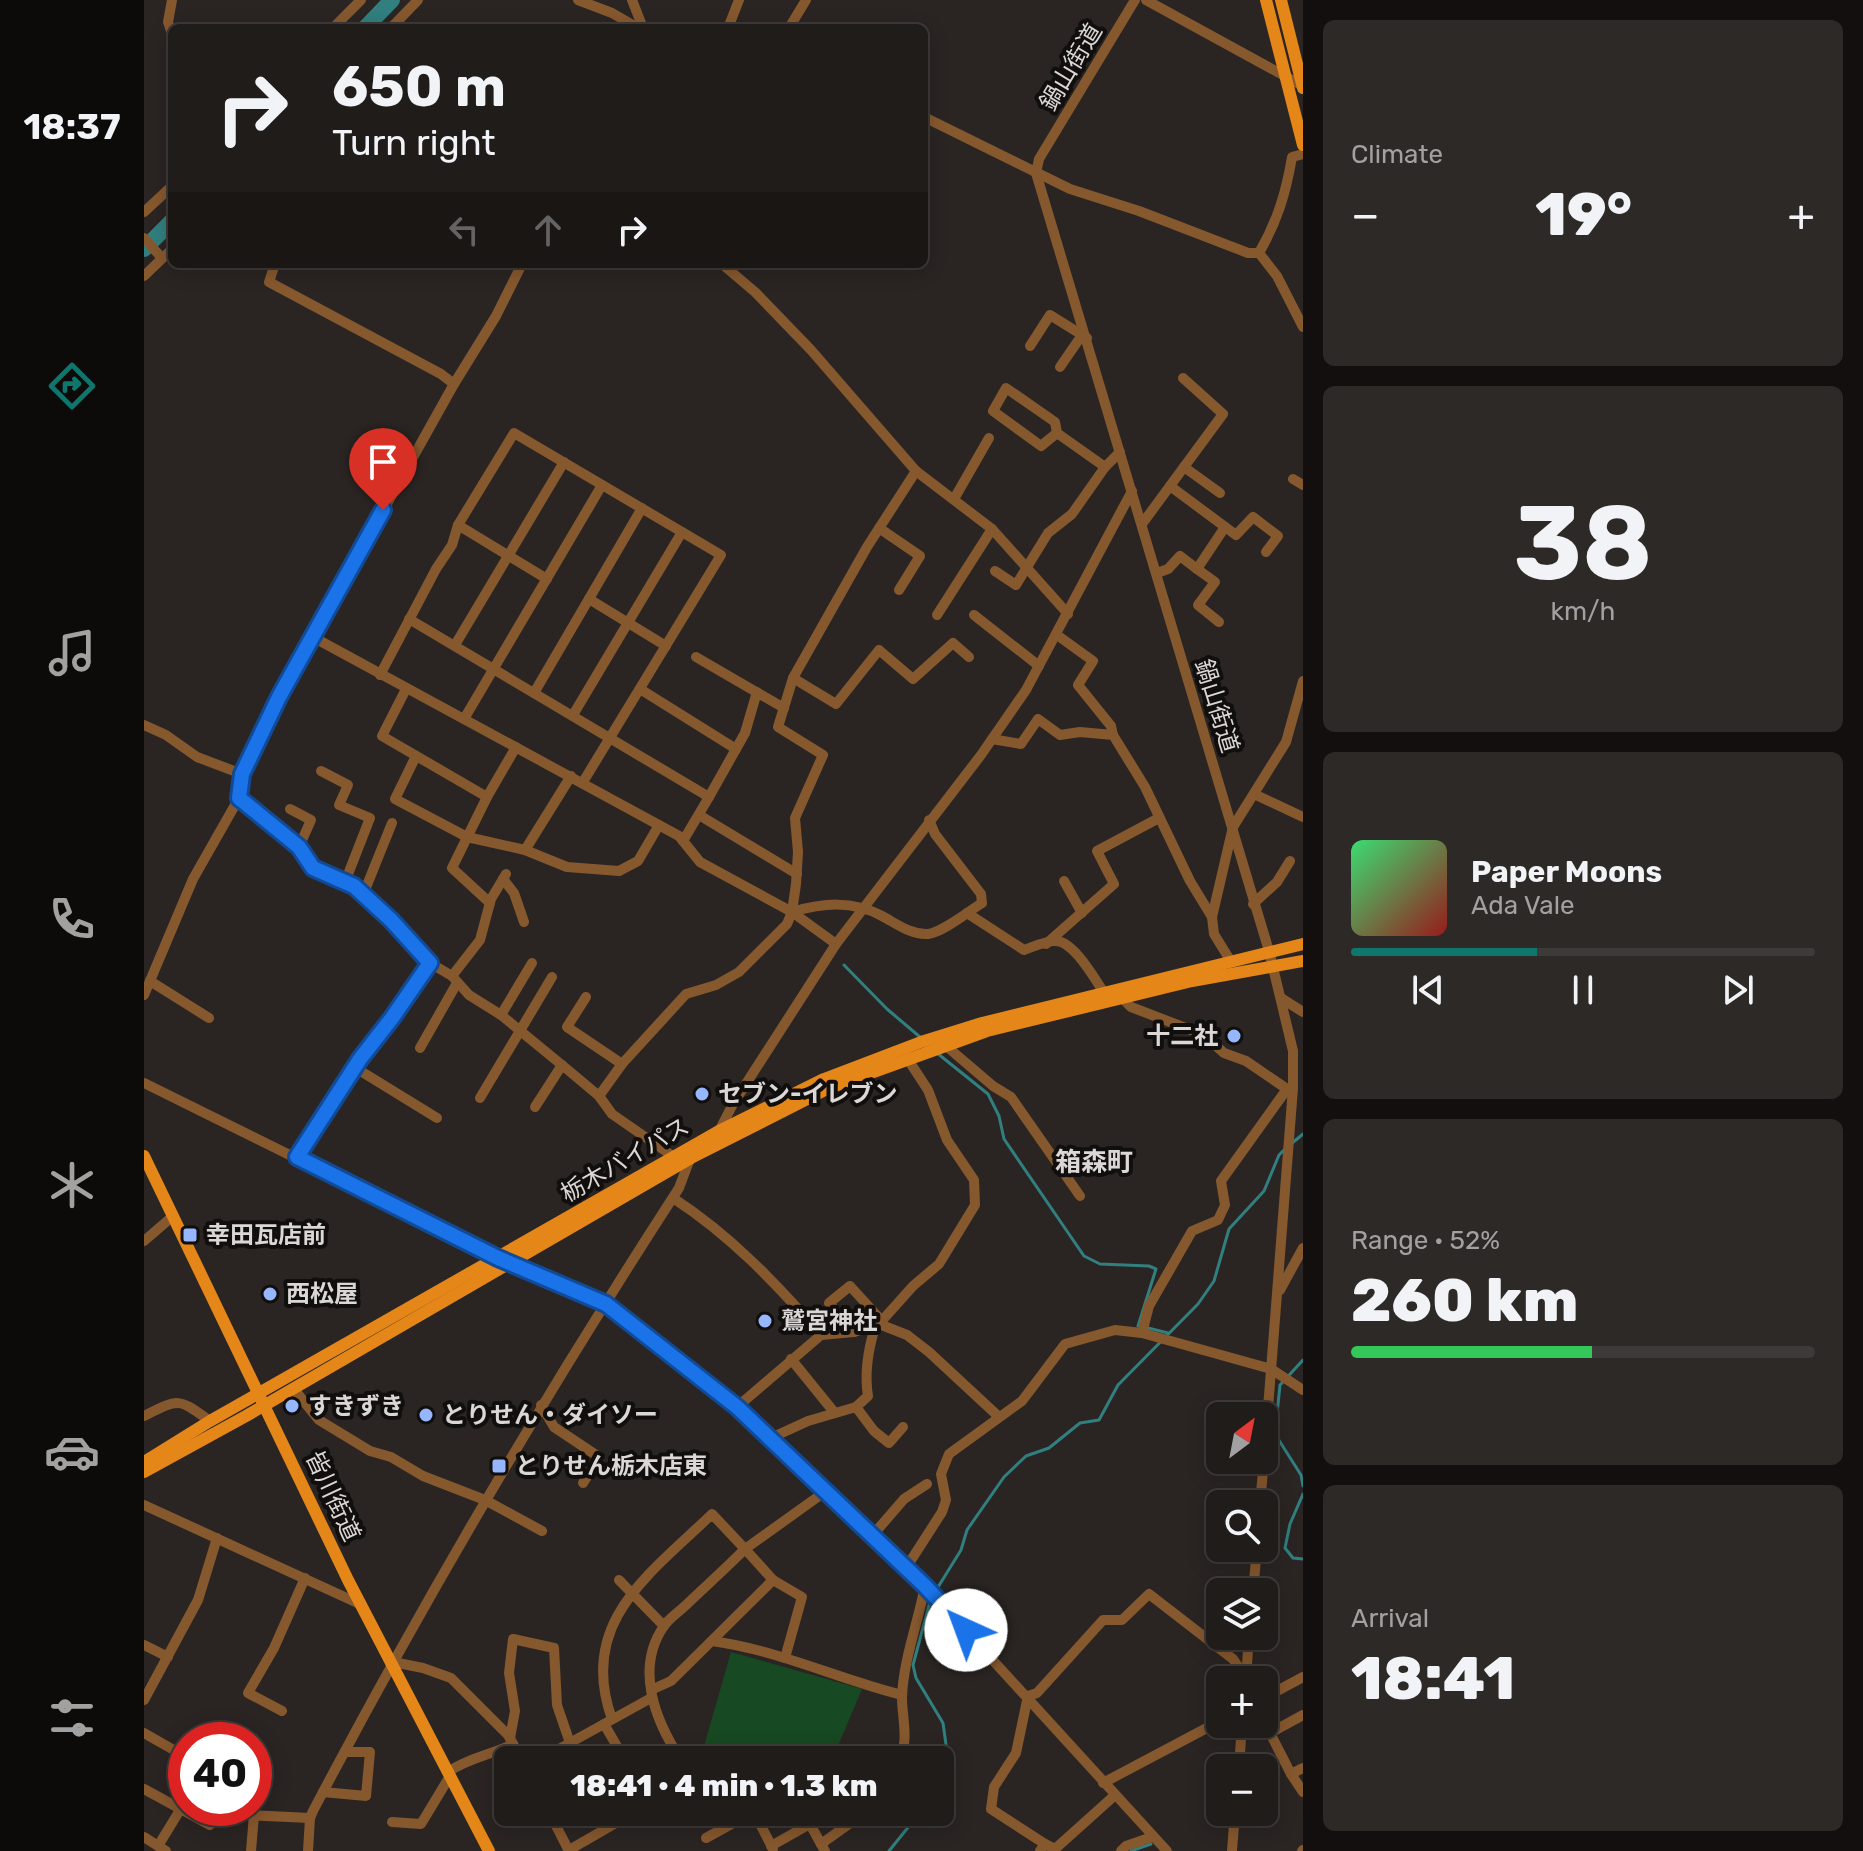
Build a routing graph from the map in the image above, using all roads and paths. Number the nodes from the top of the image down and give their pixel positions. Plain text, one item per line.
1 (172, 0) edge
2 (361, 0) edge
3 (418, 0) edge
4 (578, 0) edge
5 (632, 0) edge
6 (739, 0) edge
7 (806, 0) edge
8 (1135, 0) edge
9 (1146, 0) edge
10 (1266, 0) edge
11 (1281, 0) edge
12 (169, 24) edge
13 (337, 24) edge
14 (395, 24) edge
15 (633, 24) edge
16 (639, 24) edge
17 (730, 24) edge
18 (791, 24) edge
19 (1287, 76) junction
20 (1303, 87) edge
21 (928, 119) edge
22 (1303, 145) edge
23 (1303, 154) edge
24 (1036, 173) junction
25 (168, 190) edge
26 (144, 212) edge
27 (144, 238) edge
28 (168, 253) edge
29 (1259, 253) junction
30 (162, 258) junction
31 (274, 268) edge
32 (520, 268) edge
33 (727, 268) edge
34 (144, 276) edge
35 (1303, 327) edge
36 (1084, 337) junction
37 (1030, 346) dead end
38 (1060, 367) dead end
39 (1183, 378) dead end
40 (454, 384) junction
41 (1057, 433) junction
42 (989, 438) dead end
43 (1120, 452) junction
44 (564, 462) junction
45 (1105, 467) junction
46 (1184, 467) junction
47 (916, 471) junction
48 (602, 485) junction
49 (1170, 486) junction
50 (1132, 491) junction
51 (1220, 493) dead end
52 (954, 499) junction
53 (642, 508) junction
54 (1142, 524) junction
55 (458, 525) junction
56 (1225, 527) junction
57 (879, 528) junction
58 (992, 529) junction
59 (682, 532) junction
60 (1266, 552) dead end
61 (508, 555) junction
62 (1026, 566) junction
63 (1197, 569) junction
64 (995, 571) dead end
65 (1157, 573) junction
66 (547, 579) junction
67 (899, 590) dead end
68 (589, 599) junction
69 (1068, 614) junction
70 (937, 615) dead end
71 (974, 615) dead end
72 (409, 619) junction
73 (1219, 622) dead end
74 (628, 623) junction
75 (1057, 635) junction
76 (311, 636) junction
77 (455, 645) junction
78 (666, 646) junction
79 (696, 657) dead end
80 (969, 657) dead end
81 (1039, 666) junction
82 (495, 669) junction
83 (380, 675) junction
84 (793, 678) junction
85 (1303, 681) edge
86 (406, 689) junction
87 (640, 689) junction
88 (757, 692) junction
89 (534, 693) junction
90 (784, 708) junction
91 (573, 715) junction
92 (464, 719) junction
93 (1298, 724) edge
94 (144, 725) edge
95 (1113, 735) junction
96 (610, 737) junction
97 (992, 739) junction
98 (516, 747) junction
99 (736, 749) junction
100 (416, 756) junction
101 (321, 771) dead end
102 (242, 774) junction
103 (571, 776) junction
104 (583, 782) junction
105 (1254, 794) junction
106 (487, 797) junction
107 (709, 797) junction
108 (239, 798) junction
109 (290, 809) dead end
110 (699, 815) junction
111 (1303, 817) edge
112 (1159, 818) junction
113 (929, 820) junction
114 (392, 823) dead end
115 (659, 825) junction
116 (1233, 827) junction
117 (467, 837) junction
118 (683, 841) junction
119 (299, 847) junction
120 (525, 850) junction
121 (1290, 861) dead end
122 (797, 874) junction
123 (1064, 881) dead end
124 (345, 882) junction
125 (363, 895) junction
126 (490, 903) junction
127 (1253, 904) junction
128 (865, 908) junction
129 (792, 912) junction
130 (967, 913) junction
131 (1082, 913) junction
132 (1212, 917) junction
133 (524, 922) dead end
134 (836, 944) junction
135 (1046, 944) junction
136 (1303, 944) edge
137 (1269, 951) junction
138 (1230, 960) junction
139 (1303, 961) edge
140 (430, 963) junction
141 (532, 963) dead end
142 (1273, 966) junction
143 (552, 977) dead end
144 (454, 979) junction
145 (150, 981) junction
146 (1103, 991) junction
147 (144, 995) edge
148 (586, 997) dead end
149 (1122, 998) junction
150 (1281, 998) junction
151 (1303, 1012) edge
152 (501, 1015) junction
153 (209, 1018) dead end
154 (520, 1032) junction
155 (945, 1045) junction
156 (420, 1048) dead end
157 (907, 1058) junction
158 (622, 1064) junction
159 (562, 1065) junction
160 (354, 1067) junction
161 (144, 1083) edge
162 (1290, 1088) junction
163 (599, 1096) junction
164 (480, 1098) dead end
165 (535, 1107) dead end
166 (437, 1118) dead end
167 (719, 1131) junction
168 (709, 1148) junction
169 (692, 1152) junction
170 (144, 1156) edge
171 (297, 1157) junction
172 (674, 1157) junction
173 (1080, 1196) dead end
174 (673, 1198) junction
175 (173, 1216) junction
176 (144, 1241) edge
177 (1303, 1248) edge
178 (504, 1261) junction
179 (1278, 1296) junction
180 (606, 1304) junction
181 (879, 1324) junction
182 (854, 1332) junction
183 (1142, 1333) junction
184 (821, 1335) junction
185 (791, 1359) junction
186 (1271, 1369) junction
187 (293, 1388) junction
188 (1303, 1390) edge
189 (262, 1399) junction
190 (1268, 1402) edge
191 (541, 1405) junction
192 (737, 1407) junction
193 (856, 1407) junction
194 (834, 1412) junction
195 (144, 1416) edge
196 (998, 1416) junction
197 (210, 1421) junction
198 (903, 1427) dead end
199 (771, 1438) junction
200 (144, 1462) edge
201 (144, 1472) edge
202 (583, 1483) dead end
203 (927, 1484) dead end
204 (826, 1491) junction
205 (485, 1500) junction
206 (144, 1505) edge
207 (542, 1531) dead end
208 (872, 1536) junction
209 (217, 1538) junction
210 (745, 1549) junction
211 (906, 1568) junction
212 (305, 1578) junction
213 (619, 1580) dead end
214 (773, 1580) junction
215 (925, 1586) junction
216 (631, 1593) junction
217 (362, 1605) junction
218 (664, 1626) junction
219 (712, 1641) junction
220 (144, 1645) edge
221 (168, 1657) junction
222 (785, 1658) junction
223 (393, 1662) junction
224 (1238, 1666) edge
225 (1303, 1677) edge
226 (1278, 1690) edge
227 (651, 1694) junction
228 (902, 1695) junction
229 (1028, 1696) junction
230 (144, 1700) edge
231 (282, 1711) dead end
232 (1303, 1715) edge
233 (608, 1721) junction
234 (1278, 1723) edge
235 (1206, 1728) edge
236 (144, 1733) edge
237 (1270, 1738) edge
238 (512, 1741) junction
239 (570, 1743) junction
240 (515, 1746) edge
241 (565, 1746) edge
242 (619, 1746) edge
243 (671, 1746) edge
244 (904, 1746) edge
245 (168, 1747) edge
246 (345, 1752) junction
247 (1303, 1768) edge
248 (449, 1774) junction
249 (1291, 1774) junction
250 (1103, 1783) junction
251 (144, 1789) edge
252 (323, 1792) junction
253 (1303, 1792) edge
254 (1114, 1796) junction
255 (168, 1803) edge
256 (272, 1816) edge
257 (310, 1818) junction
258 (392, 1822) dead end
259 (172, 1826) edge
260 (253, 1826) edge
261 (556, 1826) edge
262 (611, 1826) edge
263 (728, 1826) edge
264 (761, 1826) edge
265 (847, 1826) edge
266 (1234, 1826) edge
267 (144, 1837) edge
268 (1152, 1837) junction
269 (706, 1838) dead end
270 (823, 1847) edge
271 (162, 1848) edge
272 (773, 1848) edge
273 (1043, 1848) edge
274 (569, 1850) edge
275 (251, 1851) edge
276 (308, 1851) edge
277 (489, 1851) edge
278 (1121, 1851) edge
279 (1167, 1851) edge
280 (1232, 1851) edge

1 - 12 street
2 - 13 street
3 - 14 street
4 - 15 street
5 - 16 street
6 - 17 street
7 - 18 street
8 - 24 street, 鍋山街道
9 - 19 street
10 - 19 main road
11 - 20 main road
19 - 20 street
19 - 22 main road
21 - 24 street
23 - 29 street
24 - 29 street
24 - 36 street, 鍋山街道
25 - 26 street
27 - 30 street
28 - 30 street
29 - 35 street
30 - 34 street
31 - 40 street
32 - 40 street
33 - 47 street
36 - 37 street
36 - 38 street
36 - 43 street, 鍋山街道
39 - 46 street
40 - 76 street
41 - 41 street
41 - 45 street
42 - 52 street
43 - 45 street
43 - 50 street, 鍋山街道
44 - 48 street
44 - 55 street
44 - 61 street
45 - 62 street
46 - 49 street
46 - 51 street
47 - 52 street
47 - 57 street
48 - 53 street
48 - 66 street
49 - 54 street
49 - 56 street
50 - 54 street, 鍋山街道
50 - 69 street
52 - 58 street
53 - 59 street
53 - 68 street
54 - 65 street, 鍋山街道
55 - 61 street
55 - 72 street
56 - 60 street
56 - 63 street
57 - 67 street
57 - 84 street
58 - 62 street
58 - 70 street
59 - 74 street
59 - 78 street
61 - 66 street
61 - 77 street
62 - 64 street
62 - 69 street
63 - 65 street
63 - 73 street
65 - 116 street, 鍋山街道
66 - 82 street
68 - 74 street
68 - 89 street
69 - 75 street
71 - 81 street
72 - 77 street
72 - 83 street
74 - 78 street
74 - 91 street
75 - 81 street
75 - 95 street
76 - 83 street
76 - 102 street
77 - 82 street
78 - 87 street
79 - 88 street
80 - 84 street
81 - 97 street
82 - 89 street
82 - 92 street
83 - 86 street
84 - 90 street
85 - 93 street
86 - 92 street
86 - 100 street
87 - 96 street
87 - 99 street
88 - 90 street
88 - 99 street
89 - 91 street
90 - 122 street
91 - 96 street
92 - 98 street
93 - 105 street
94 - 102 street
95 - 97 street
95 - 112 street
96 - 104 street
96 - 107 street
97 - 113 street
98 - 103 street
98 - 106 street
99 - 107 street
100 - 106 street
100 - 117 street
101 - 124 street
102 - 108 street
103 - 104 street
103 - 120 street
104 - 115 street
105 - 111 street
105 - 116 street
106 - 117 street
107 - 110 street
108 - 119 street
108 - 145 street
109 - 119 street
110 - 118 street
110 - 122 street
112 - 131 street
112 - 132 street
113 - 128 street
113 - 130 street
114 - 125 street
115 - 118 street
115 - 120 street
116 - 127 street, 鍋山街道
116 - 132 street
117 - 120 street
117 - 126 street
118 - 129 street
119 - 124 street
121 - 127 street
122 - 129 street
123 - 131 street
124 - 125 street
125 - 140 street
126 - 133 street
126 - 144 street
127 - 137 street, 鍋山街道
128 - 129 street
128 - 130 street
128 - 134 street
129 - 134 street
129 - 158 street
130 - 135 street
131 - 135 street
132 - 138 street
134 - 167 street
135 - 146 street
136 - 137 main road, 栃木バイパス
137 - 138 main road, 栃木バイパス
137 - 142 street, 鍋山街道
138 - 146 main road, 栃木バイパス
139 - 142 main road, 栃木バイパス
140 - 144 street
140 - 160 street
141 - 152 street
142 - 149 main road, 栃木バイパス
142 - 150 street, 鍋山街道
143 - 154 street
144 - 152 street
144 - 156 street
145 - 147 street
145 - 153 street
146 - 167 main road, 栃木バイパス
148 - 158 street
149 - 155 main road, 栃木バイパス
149 - 162 street
150 - 151 street
150 - 162 street, 鍋山街道
152 - 154 street
154 - 159 street
154 - 164 street
155 - 157 main road, 栃木バイパス
155 - 173 street
157 - 168 main road, 栃木バイパス
157 - 181 street
158 - 163 street
159 - 163 street
159 - 165 street
160 - 166 street
160 - 171 street
161 - 171 street
162 - 179 street, 鍋山街道
162 - 183 street
163 - 172 street
167 - 168 street
167 - 169 main road, 栃木バイパス
168 - 169 main road, 栃木バイパス
169 - 172 main road, 栃木バイパス
169 - 174 street
169 - 178 main road, 栃木バイパス
170 - 175 main road, 皆川街道
171 - 178 street
172 - 178 main road, 栃木バイパス
174 - 180 street
174 - 184 street
175 - 176 street
175 - 189 main road, 皆川街道
177 - 179 street
178 - 180 street
178 - 187 main road, 栃木バイパス
178 - 189 main road, 栃木バイパス
179 - 186 street, 鍋山街道
180 - 191 street
180 - 192 street
181 - 182 street
181 - 182 street
181 - 193 street
181 - 196 street
182 - 184 street
183 - 186 street
183 - 196 street
184 - 185 street
185 - 192 street
185 - 194 street
186 - 188 street
186 - 190 street, 鍋山街道
187 - 189 main road, 栃木バイパス
187 - 205 street
189 - 197 main road, 栃木バイパス
189 - 201 main road, 栃木バイパス
189 - 217 main road, 皆川街道
191 - 202 street
191 - 205 street
192 - 199 street
193 - 194 street
193 - 198 street
194 - 199 street
195 - 197 street
196 - 211 street
197 - 200 main road, 栃木バイパス
199 - 204 street
203 - 208 street
204 - 208 street
204 - 210 street
205 - 207 street
205 - 223 street
206 - 209 street
208 - 211 street
209 - 212 street
209 - 221 street
210 - 214 street
210 - 216 street
210 - 218 street
211 - 215 street
212 - 217 street
212 - 231 street
213 - 216 street
214 - 219 street
214 - 222 street
215 - 228 street
215 - 229 street
216 - 218 street
216 - 233 street
217 - 223 main road, 皆川街道
218 - 227 street
219 - 222 street
219 - 227 street
220 - 221 street
221 - 230 street
222 - 228 street
223 - 238 street
223 - 246 street
223 - 248 main road, 皆川街道
224 - 229 street
225 - 226 street
227 - 233 street
227 - 243 street
228 - 244 street
229 - 250 street
229 - 273 street
232 - 234 street
233 - 239 street
233 - 242 street
235 - 250 street
236 - 245 street
237 - 249 street
238 - 239 street
238 - 240 street
238 - 248 street
239 - 241 street
246 - 252 street
246 - 252 street
247 - 249 street
248 - 258 street
248 - 277 main road, 皆川街道
249 - 253 street
250 - 254 street
251 - 255 street
252 - 257 street
254 - 268 street
254 - 273 street
256 - 257 street
257 - 276 street
259 - 271 street
260 - 275 street
261 - 274 street
262 - 274 street
263 - 269 street
264 - 272 street
265 - 270 street
266 - 280 street
267 - 271 street
268 - 278 street
268 - 279 street
270 - 272 street

